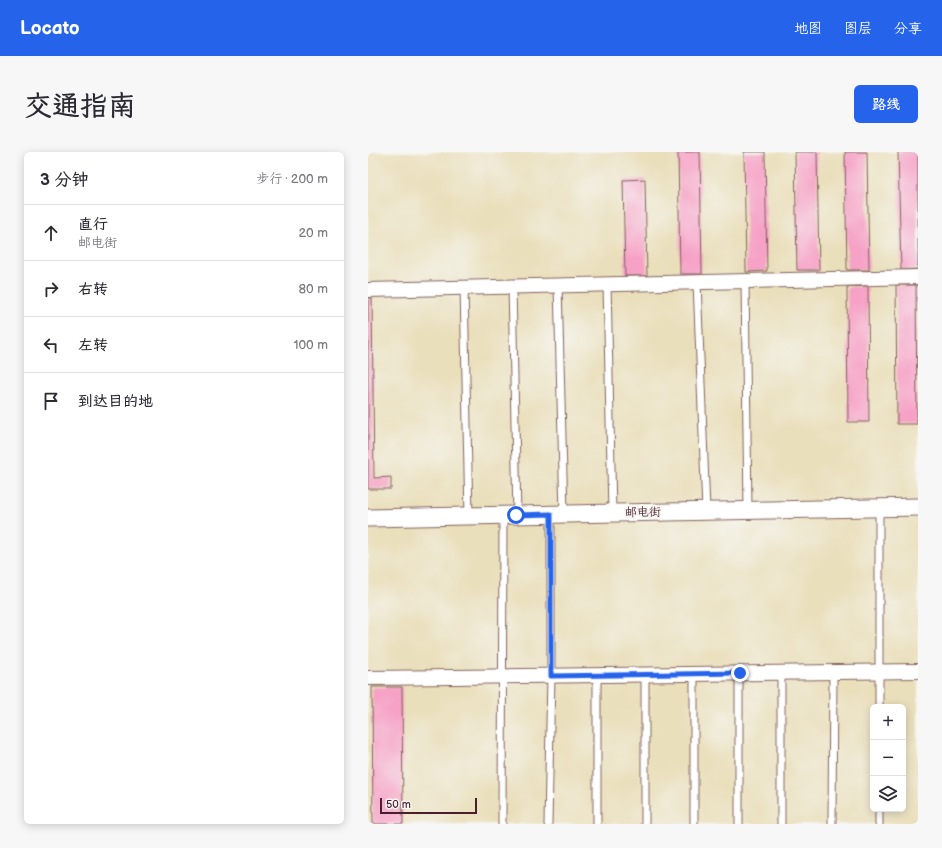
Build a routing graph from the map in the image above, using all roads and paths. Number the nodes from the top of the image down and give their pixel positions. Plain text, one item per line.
1 (918, 277) edge
2 (746, 281) junction
3 (697, 282) junction
4 (607, 284) junction
5 (558, 285) junction
6 (512, 286) junction
7 (464, 288) junction
8 (368, 290) edge
9 (918, 507) edge
10 (879, 508) junction
11 (748, 510) junction
12 (706, 511) junction
13 (612, 513) junction
14 (558, 514) junction
15 (510, 515) junction
16 (469, 516) junction
17 (368, 518) edge
18 (879, 671) junction
19 (918, 671) edge
20 (833, 672) junction
21 (740, 673) junction
22 (781, 673) junction
23 (645, 674) junction
24 (694, 674) junction
25 (597, 675) junction
26 (502, 676) junction
27 (551, 676) junction
28 (368, 678) edge
29 (879, 704) edge
30 (879, 812) edge
31 (502, 824) edge
32 (548, 824) edge
33 (597, 824) edge
34 (645, 824) edge
35 (694, 824) edge
36 (739, 824) edge
37 (781, 824) edge
38 (832, 824) edge
39 (879, 824) edge

1 - 2 street
2 - 3 street
2 - 11 lane
3 - 4 street
3 - 12 lane
4 - 5 street
4 - 13 lane
5 - 6 street
5 - 14 lane
6 - 7 street
6 - 15 lane
7 - 8 street
7 - 16 lane
9 - 10 street, 邮电街
10 - 11 street, 邮电街
10 - 18 lane
11 - 12 street, 邮电街
12 - 13 street, 邮电街
13 - 14 street, 邮电街
14 - 15 street, 邮电街
14 - 27 lane
15 - 16 street, 邮电街
15 - 26 lane
16 - 17 street, 邮电街
18 - 19 street
18 - 20 street
18 - 29 lane
20 - 22 street
20 - 38 lane
21 - 22 street
21 - 24 street
21 - 36 lane
22 - 37 lane
23 - 24 street
23 - 25 street
23 - 34 lane
24 - 35 lane
25 - 27 street
25 - 33 lane
26 - 27 street
26 - 28 street
26 - 31 lane
27 - 32 lane
30 - 39 lane

